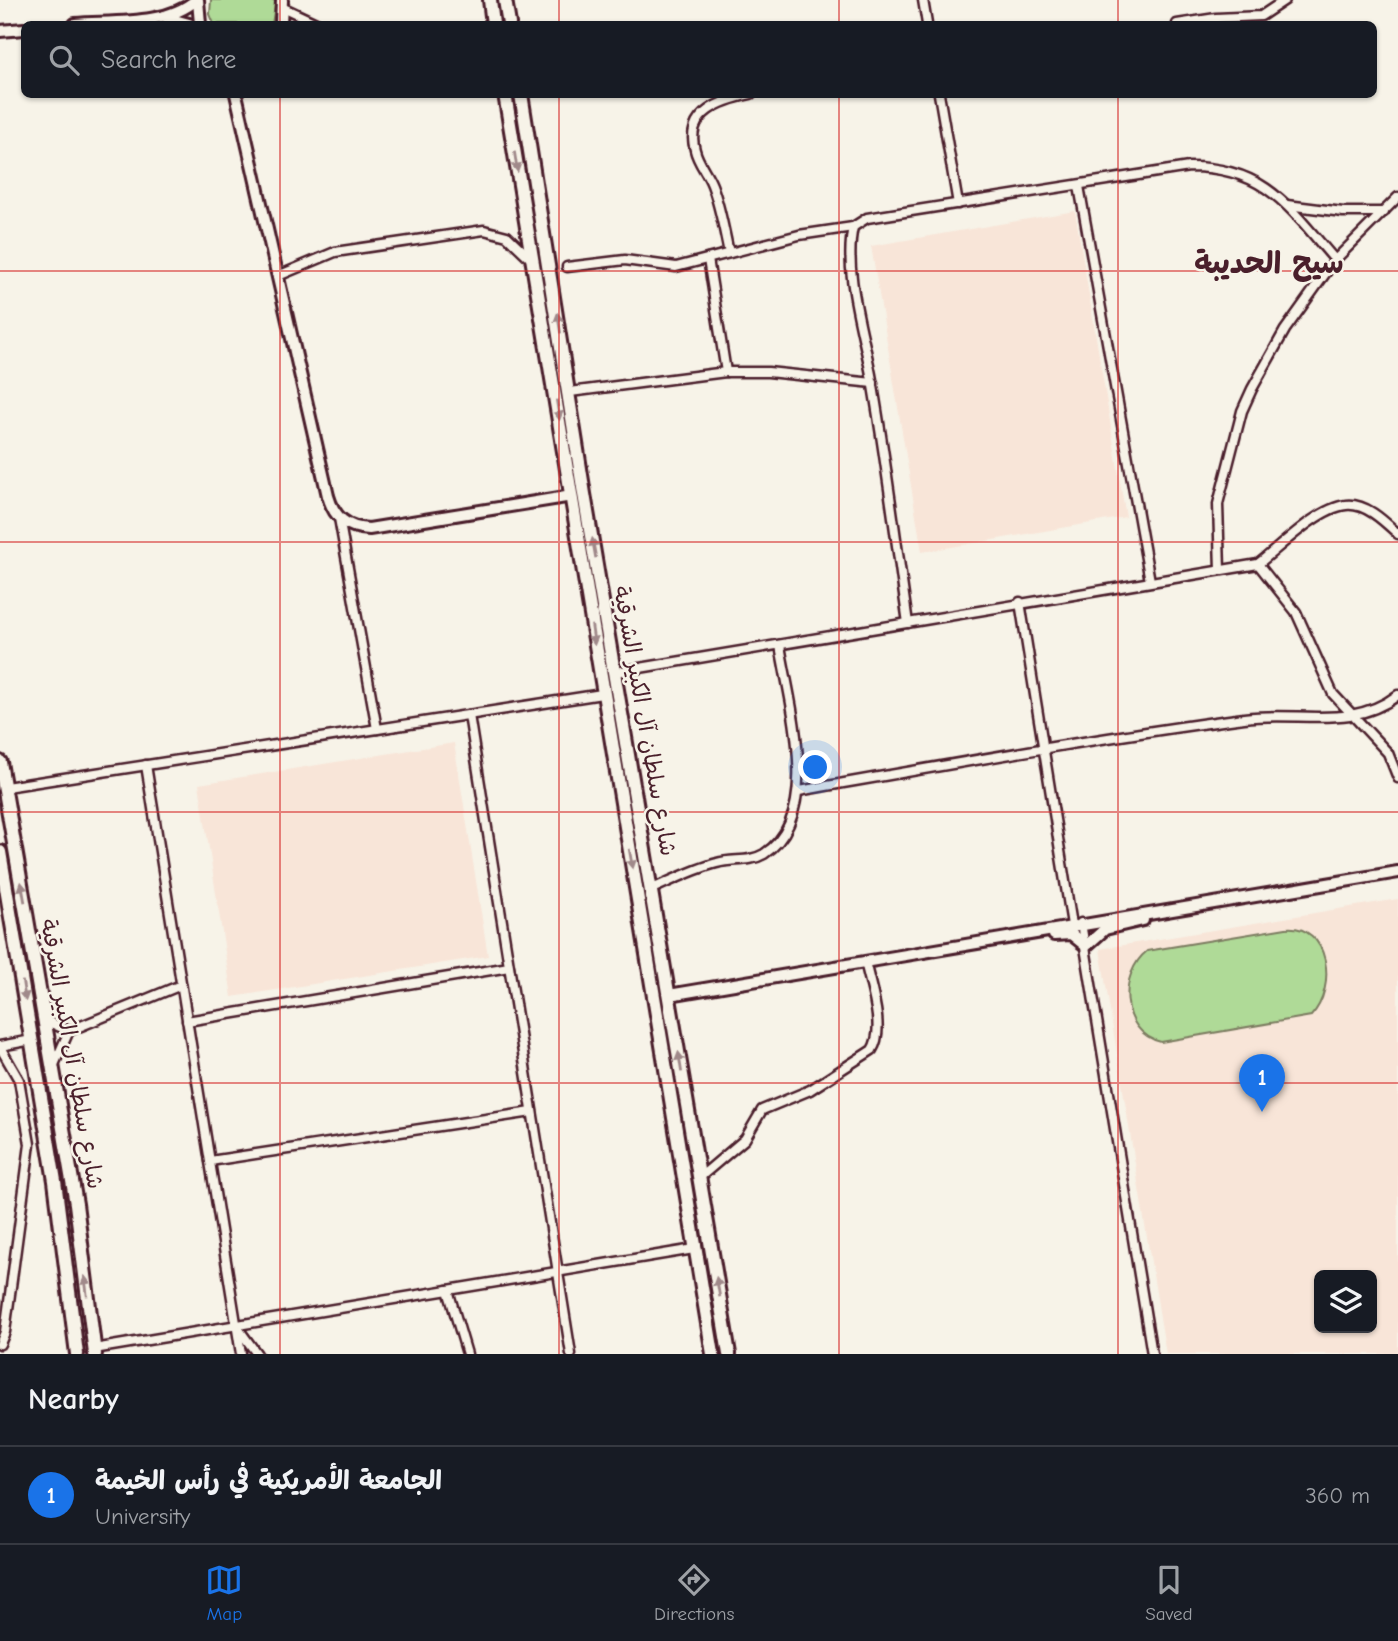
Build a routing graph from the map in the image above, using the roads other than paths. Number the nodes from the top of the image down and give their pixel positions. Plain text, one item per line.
1 (197, 0) edge
2 (490, 0) edge
3 (505, 0) edge
4 (923, 0) edge
5 (1285, 0) edge
6 (283, 4) edge
7 (160, 17) junction
8 (111, 21) edge
9 (177, 21) edge
10 (200, 21) edge
11 (313, 21) edge
12 (494, 21) edge
13 (508, 21) edge
14 (926, 21) edge
15 (1196, 21) edge
16 (21, 29) edge
17 (0, 31) edge
18 (239, 98) edge
19 (506, 98) edge
20 (522, 98) edge
21 (735, 98) edge
22 (940, 98) edge
23 (1079, 186) junction
24 (1398, 197) edge
25 (958, 204) junction
26 (1287, 205) junction
27 (1384, 212) junction
28 (853, 227) junction
29 (729, 253) junction
30 (708, 259) junction
31 (1335, 260) junction
32 (533, 261) junction
33 (567, 267) dead end
34 (278, 276) junction
35 (726, 372) junction
36 (873, 383) junction
37 (570, 392) junction
38 (572, 496) junction
39 (339, 518) junction
40 (1398, 533) edge
41 (1258, 564) junction
42 (1220, 570) junction
43 (1150, 581) junction
44 (1020, 602) junction
45 (908, 623) junction
46 (780, 645) junction
47 (616, 672) junction
48 (602, 694) junction
49 (1398, 695) edge
50 (469, 715) junction
51 (1350, 716) junction
52 (377, 729) junction
53 (1046, 747) junction
54 (0, 762) edge
55 (146, 765) junction
56 (1398, 778) edge
57 (6, 787) junction
58 (799, 791) junction
59 (0, 852) edge
60 (1398, 872) edge
61 (652, 889) junction
62 (1161, 910) junction
63 (1077, 924) junction
64 (1021, 934) junction
65 (1086, 946) junction
66 (865, 961) junction
67 (509, 967) junction
68 (181, 985) junction
69 (669, 995) junction
70 (45, 1020) junction
71 (187, 1021) junction
72 (69, 1031) junction
73 (32, 1040) junction
74 (0, 1046) edge
75 (53, 1069) junction
76 (533, 1112) junction
77 (210, 1161) junction
78 (699, 1178) junction
79 (694, 1249) junction
80 (558, 1272) junction
81 (449, 1290) junction
82 (236, 1326) junction
83 (0, 1344) edge
84 (95, 1352) edge
85 (78, 1354) edge
86 (241, 1354) edge
87 (257, 1354) edge
88 (467, 1354) edge
89 (571, 1354) edge
90 (713, 1354) edge
91 (729, 1354) edge
92 (1152, 1354) edge

1 - 7 street
1 - 10 street
2 - 12 main road
3 - 13 main road
4 - 14 street
5 - 15 street
6 - 11 street
7 - 8 street
7 - 9 street
16 - 17 street
18 - 34 street
19 -> 32 main road, شارع سلطان آل الكبير الشرقية
37 -> 20 main road, شارع سلطان آل الكبير الشرقية
21 - 29 street
22 - 25 street
23 - 25 street
23 - 26 street
23 - 43 street
24 - 27 street
25 - 28 street
26 - 27 street
26 - 31 street
27 - 31 street
28 - 29 street
28 - 36 street
29 - 30 street
30 - 33 street
30 - 35 street
31 - 42 street
32 - 34 street
32 -> 38 main road, شارع سلطان آل الكبير الشرقية
34 - 39 street
35 - 36 street
35 - 37 street
36 - 45 street
47 -> 37 main road, شارع سلطان آل الكبير الشرقية
38 - 39 street
38 -> 48 main road, شارع سلطان آل الكبير الشرقية
39 - 52 street
40 - 41 street
41 - 42 street
41 - 51 street
42 - 43 street
43 - 44 street
44 - 45 street
44 - 53 street
45 - 46 street
46 - 47 street
46 - 58 street
47 - 61 main road, شارع سلطان آل الكبير الشرقية
48 - 50 street
48 -> 79 main road, شارع سلطان آل الكبير الشرقية
49 - 51 street
50 - 52 street
50 - 67 street
51 - 53 street
51 - 56 street
52 - 55 street
53 - 58 street
53 - 63 street
54 - 57 main road, شارع سلطان آل الكبير الشرقية
55 - 57 street
55 - 68 street
70 -> 57 main road, شارع سلطان آل الكبير الشرقية
58 - 61 street
59 -> 73 main road, شارع سلطان آل الكبير الشرقية
60 - 62 street
61 - 69 main road, شارع سلطان آل الكبير الشرقية
62 - 63 street
62 - 65 street
63 - 64 street
63 - 65 street
64 - 65 street
64 - 66 street
65 - 92 street
66 - 69 street
66 - 78 street
67 - 71 street
67 - 76 street
68 - 71 street
68 - 72 street
78 -> 69 main road, شارع سلطان آل الكبير الشرقية
70 - 72 street
70 - 75 main road, شارع سلطان آل الكبير الشرقية
71 - 77 street
72 - 75 street
73 - 74 street
73 - 85 main road, شارع سلطان آل الكبير الشرقية
74 - 83 street
84 -> 75 main road, شارع سلطان آل الكبير الشرقية
76 - 77 street
76 - 80 street
77 - 82 street
91 -> 78 main road, شارع سلطان آل الكبير الشرقية
79 - 80 street
79 - 90 main road, شارع سلطان آل الكبير الشرقية
80 - 81 street
80 - 89 street
81 - 82 street
81 - 88 street
82 - 84 street
82 - 86 street
82 - 87 street

